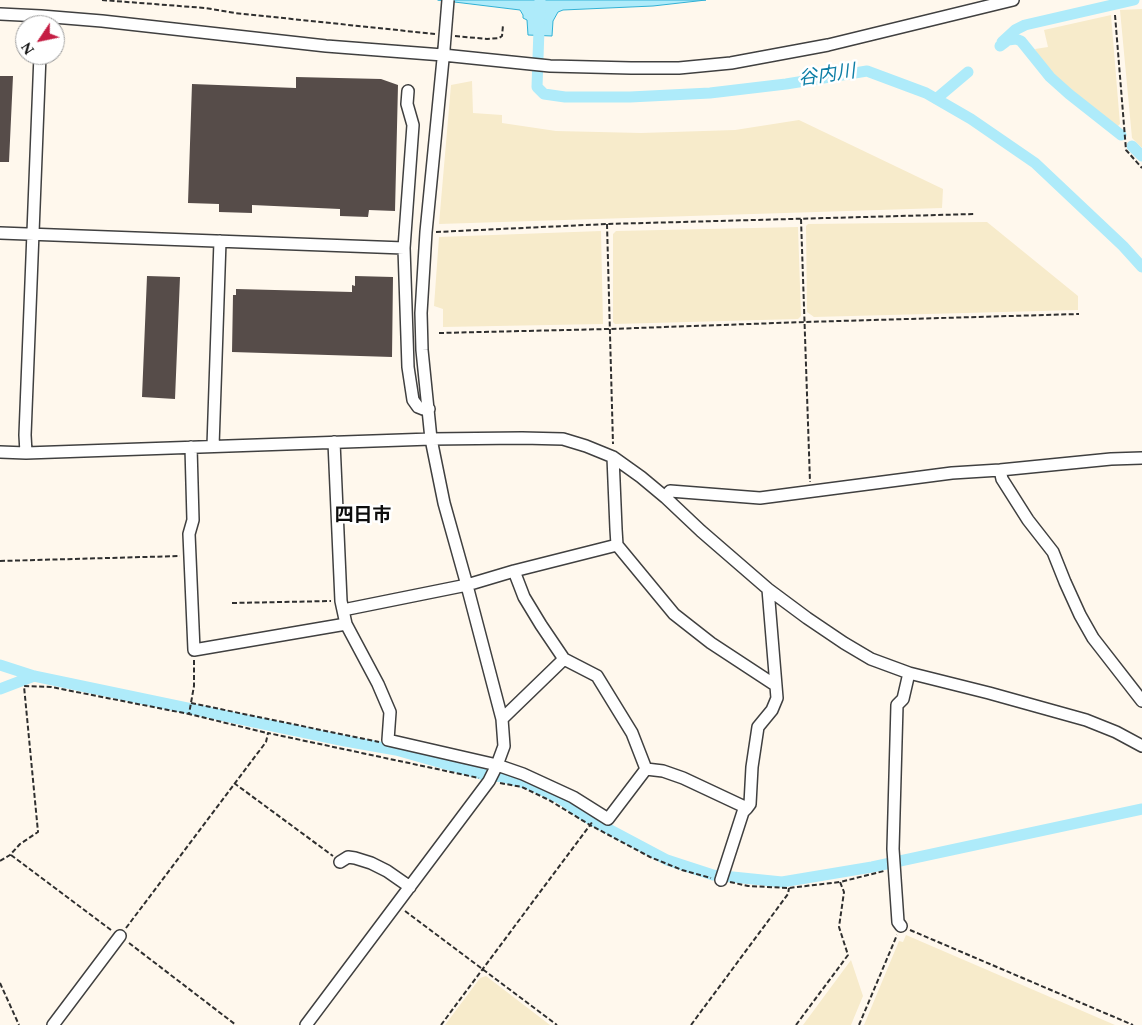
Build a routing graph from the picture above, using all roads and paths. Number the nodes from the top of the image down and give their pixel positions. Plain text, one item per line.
1 (102, 0) edge
2 (448, 0) edge
3 (1013, 0) edge
4 (0, 14) edge
5 (1115, 15) dead end
6 (503, 25) dead end
7 (439, 34) dead end
8 (448, 35) dead end
9 (443, 52) junction
10 (40, 65) edge
11 (408, 90) dead end
12 (1142, 168) edge
13 (974, 214) dead end
14 (801, 219) junction
15 (607, 224) junction
16 (426, 232) junction
17 (0, 233) edge
18 (33, 234) junction
19 (220, 241) junction
20 (404, 248) junction
21 (1079, 314) dead end
22 (805, 322) junction
23 (609, 329) junction
24 (439, 333) dead end
25 (429, 409) junction
26 (431, 439) junction
27 (334, 442) junction
28 (213, 446) junction
29 (191, 447) junction
30 (0, 452) edge
31 (26, 453) junction
32 (613, 457) junction
33 (1142, 458) edge
34 (1000, 470) junction
35 (811, 492) junction
36 (665, 497) junction
37 (618, 545) junction
38 (190, 556) junction
39 (0, 561) edge
40 (514, 571) junction
41 (467, 585) junction
42 (768, 589) junction
43 (232, 603) dead end
44 (342, 606) junction
45 (346, 624) junction
46 (194, 650) junction
47 (564, 659) junction
48 (909, 673) junction
49 (775, 685) junction
50 (1142, 701) edge
51 (191, 703) junction
52 (189, 714) junction
53 (502, 719) junction
54 (268, 733) junction
55 (388, 740) junction
56 (1142, 746) edge
57 (646, 769) junction
58 (493, 774) junction
59 (234, 783) junction
60 (747, 808) junction
61 (599, 813) junction
62 (590, 825) junction
63 (10, 854) junction
64 (0, 862) edge
65 (340, 862) joint
66 (894, 864) junction
67 (721, 880) junction
68 (840, 882) junction
69 (410, 887) junction
70 (789, 888) junction
71 (397, 905) junction
72 (901, 926) junction
73 (120, 936) junction
74 (482, 969) junction
75 (0, 983) edge
76 (19, 1025) edge
77 (53, 1025) edge
78 (236, 1025) edge
79 (306, 1025) edge
80 (441, 1025) edge
81 (557, 1025) edge
82 (691, 1025) edge
83 (796, 1025) edge
84 (859, 1025) edge
85 (1133, 1025) edge

1 - 7 path
2 - 9 street, bridge
3 - 9 street
4 - 9 street
5 - 12 path
6 - 8 path
9 - 16 street
10 - 18 street
11 - 20 street
13 - 14 path
14 - 15 path
14 - 22 path
15 - 16 path
15 - 23 path
16 - 25 street
17 - 18 street
18 - 19 street
18 - 31 street
19 - 20 street
19 - 28 street
20 - 25 street
21 - 22 path
22 - 23 path
22 - 35 path
23 - 24 path
23 - 32 path
25 - 26 street
26 - 27 street
26 - 32 street
26 - 41 street
27 - 28 street
27 - 44 street
28 - 29 street
29 - 31 street
29 - 38 street
30 - 31 street
32 - 36 street
32 - 37 street
33 - 34 street
34 - 35 street
34 - 50 street
35 - 36 street
36 - 42 street
37 - 40 street
37 - 49 street
38 - 39 path
38 - 46 street
40 - 41 street
40 - 47 street
41 - 44 street
41 - 53 street
42 - 48 street
42 - 49 street
43 - 44 path
44 - 45 street
45 - 46 street
45 - 55 street
46 - 51 path
47 - 53 street
47 - 57 street
48 - 56 street
48 - 66 street
49 - 60 street
51 - 52 path
51 - 55 path
52 - 54 path
52 - 63 path
53 - 58 street
54 - 58 path
54 - 59 path
55 - 58 street
57 - 60 street
57 - 61 street
58 - 61 street
58 - 62 path
58 - 69 street
59 - 65 path
59 - 73 path
60 - 67 street
61 - 62 path
62 - 67 path
62 - 74 path
63 - 64 path
63 - 73 path
65 - 69 street
66 - 68 path
66 - 72 street
67 - 70 path
68 - 70 path
68 - 83 path
69 - 71 street
70 - 82 path
71 - 74 path
71 - 79 street
72 - 84 path
72 - 85 path
73 - 77 street
73 - 78 path
74 - 80 path
74 - 81 path
75 - 76 path

